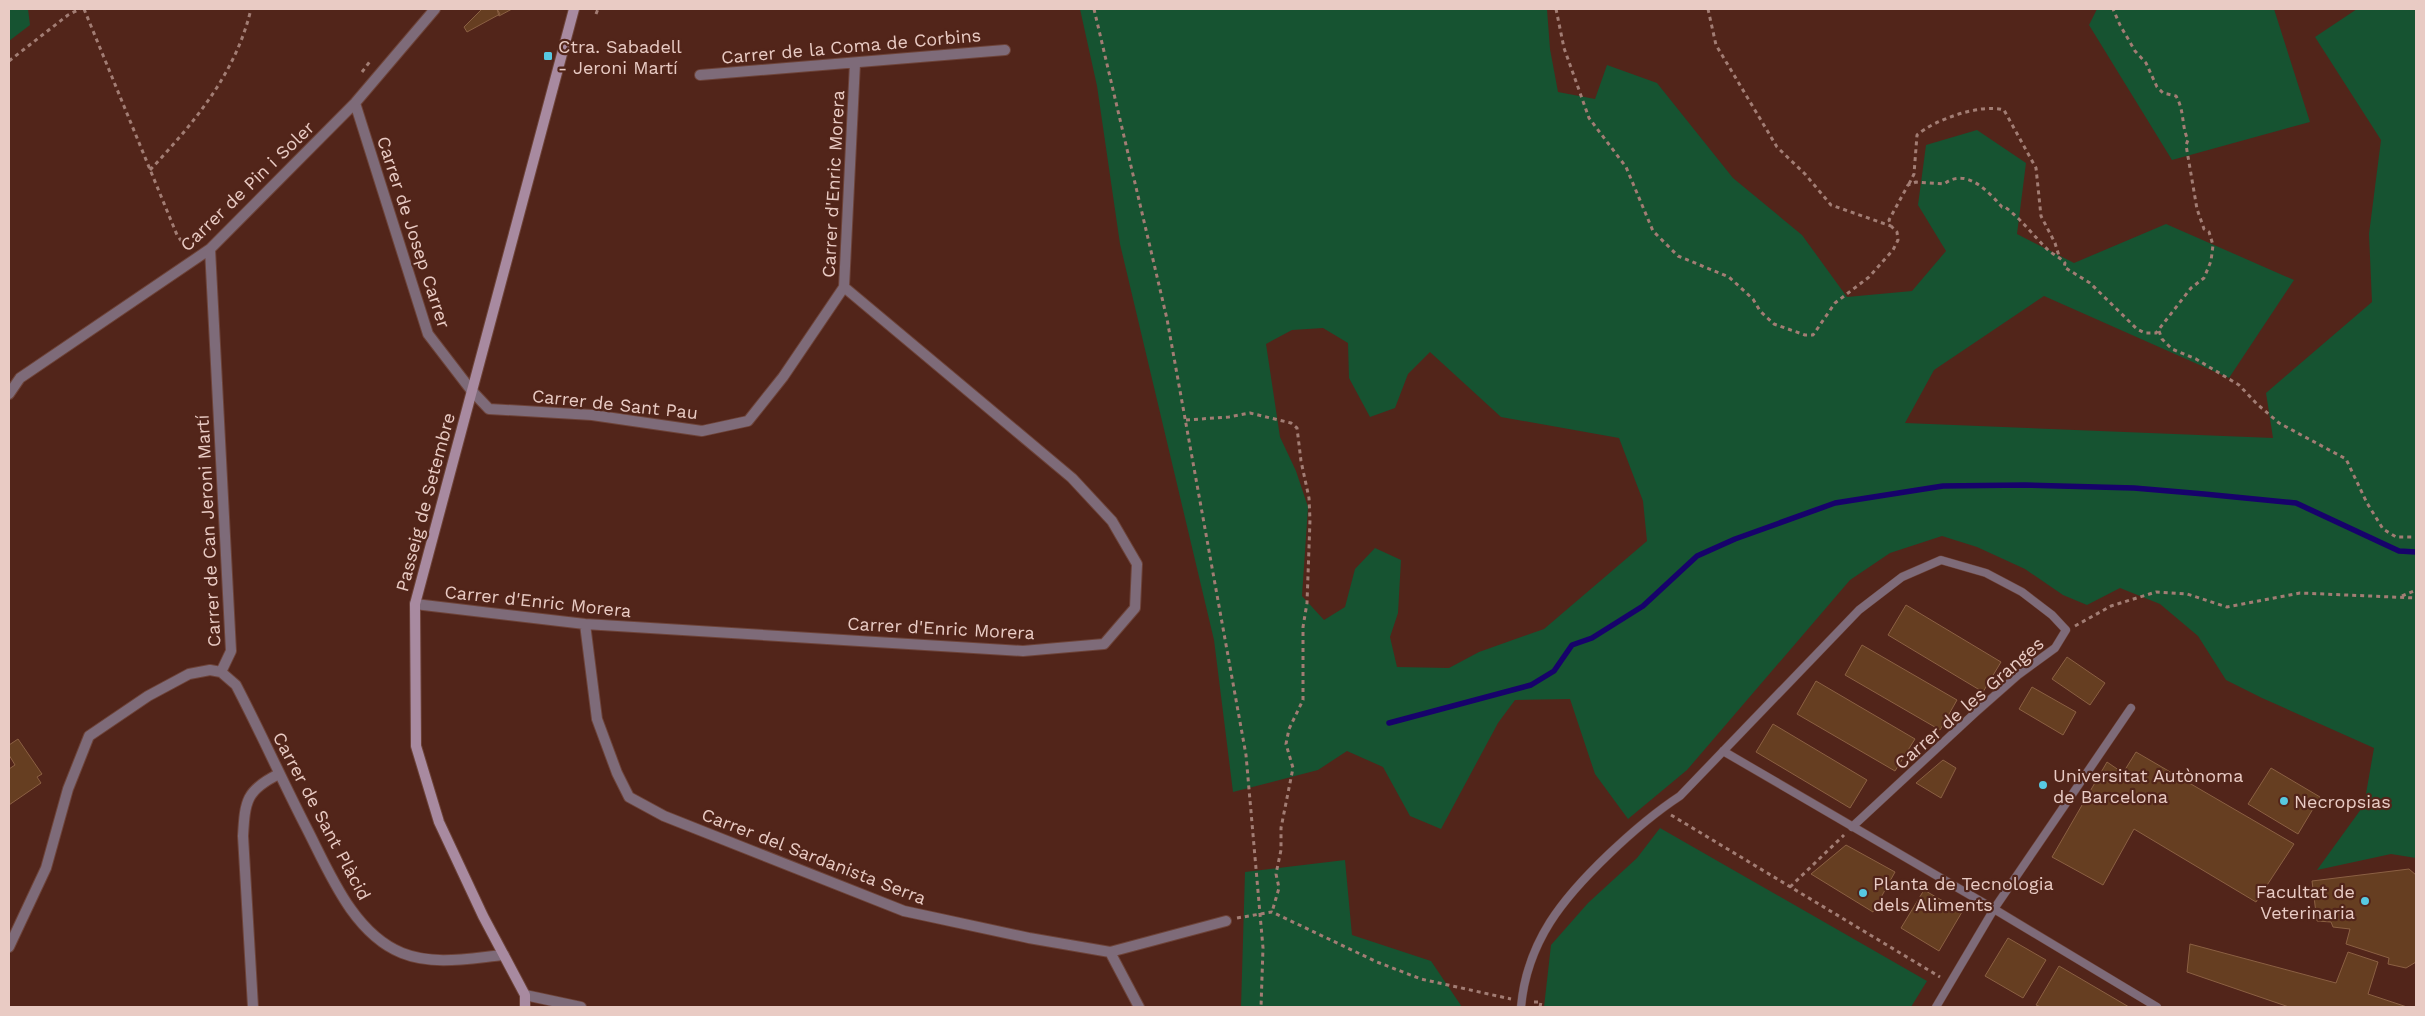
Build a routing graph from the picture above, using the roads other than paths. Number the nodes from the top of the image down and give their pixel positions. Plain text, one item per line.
1 (435, 9) edge
2 (574, 9) edge
3 (1004, 50) dead end
4 (855, 63) junction
5 (700, 75) dead end
6 (355, 103) junction
7 (210, 249) junction
8 (844, 287) junction
9 (471, 390) junction
10 (9, 394) edge
11 (415, 604) junction
12 (585, 624) junction
13 (221, 672) junction
14 (2131, 708) dead end
15 (1723, 751) junction
16 (279, 774) junction
17 (1852, 827) junction
18 (1994, 909) junction
19 (1226, 921) road end
20 (9, 947) edge
21 (1110, 952) junction
22 (504, 955) junction
23 (525, 995) junction
24 (253, 1007) edge
25 (525, 1007) edge
26 (581, 1007) edge
27 (1139, 1007) edge
28 (1521, 1007) edge
29 (1936, 1007) edge
30 (2157, 1007) edge

1 - 6 street, Carrer de Pin i Soler
2 - 9 street, Passeig de Setembre
3 - 4 street, Carrer de la Coma de Corbins
4 - 5 street, Carrer de la Coma de Corbins
4 - 8 street, Carrer d'Enric Morera
6 - 7 street, Carrer de Pin i Soler
6 - 9 street, Carrer de Josep Carrer
7 - 10 street, Carrer de Pin i Soler
7 - 13 street, Carrer de Can Jeroni Martí
8 - 9 street, Carrer de Sant Pau
8 - 12 street, Carrer d'Enric Morera
9 - 11 street, Passeig de Setembre
11 - 12 street, Carrer d'Enric Morera
11 - 22 street, Passeig de Setembre
12 - 21 street, Carrer del Sardanista Serra
13 - 16 street, Carrer de Sant Plàcid
13 - 20 street, Carrer de Can Jeroni Martí
14 - 18 lane
15 - 17 lane
15 - 17 lane, Carrer de les Granges
15 - 28 lane, Carrer de les Granges
16 - 22 street, Carrer de Sant Plàcid
16 - 24 street
17 - 18 lane
18 - 29 lane
18 - 30 lane
19 - 21 street, Carrer del Sardanista Serra
21 - 27 street
22 - 23 street, Passeig de Setembre
23 - 25 street
23 - 26 street

